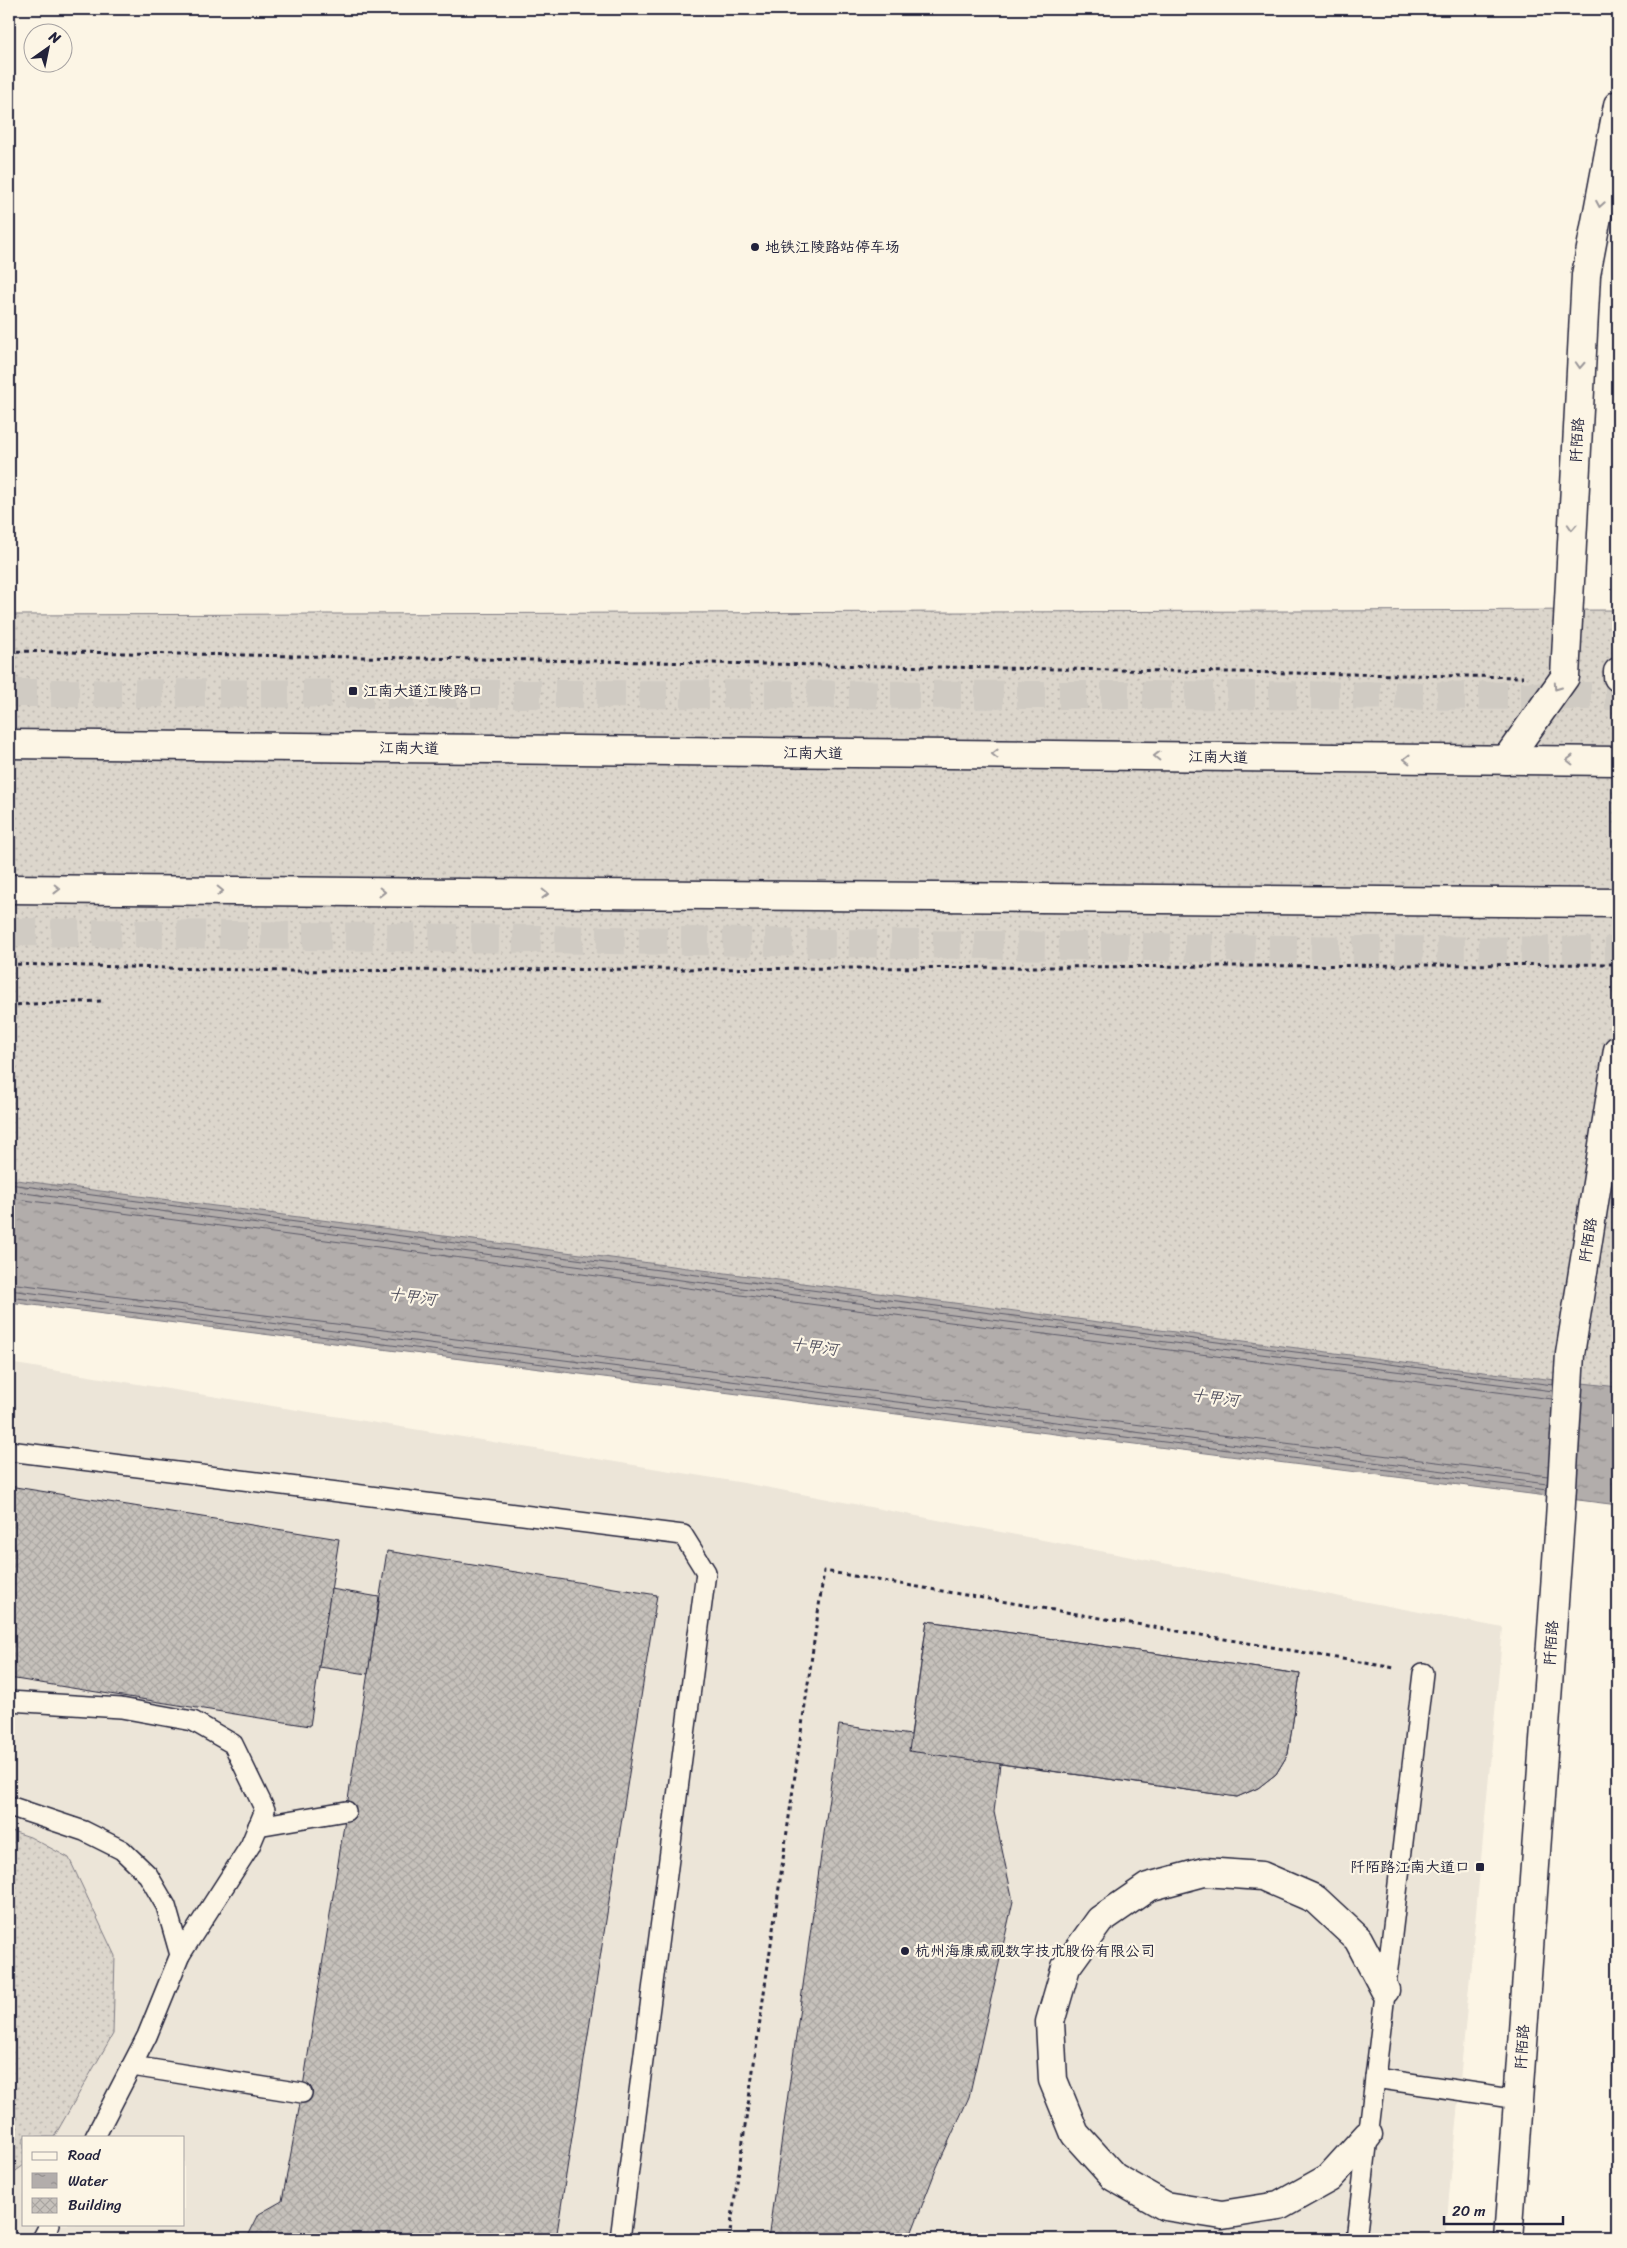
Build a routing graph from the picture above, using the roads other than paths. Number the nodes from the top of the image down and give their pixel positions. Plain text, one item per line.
1 (1618, 105) edge
2 (1618, 672) edge
3 (1618, 677) edge
4 (9, 744) edge
5 (1506, 760) junction
6 (1618, 761) edge
7 (9, 889) edge
8 (1618, 903) edge
9 (1618, 1050) edge
10 (9, 1451) edge
11 (1422, 1672) road end
12 (9, 1701) edge
13 (9, 1806) edge
14 (346, 1811) dead end
15 (258, 1826) junction
16 (180, 1955) junction
17 (1385, 1990) junction
18 (132, 2066) junction
19 (1375, 2078) junction
20 (302, 2093) dead end
21 (1518, 2099) junction
22 (1368, 2135) junction
23 (96, 2136) edge
24 (49, 2226) edge
25 (42, 2239) edge
26 (620, 2239) edge
27 (1356, 2239) edge
28 (1508, 2239) edge

1 -> 5 main road, 阡陌路
2 - 3 main road
5 -> 4 main road, 江南大道
6 -> 5 main road, 江南大道
7 -> 8 main road
9 - 21 main road, 阡陌路
10 - 26 lane
11 - 17 lane
12 - 15 lane
13 - 16 lane
14 - 15 lane
15 - 16 lane
16 - 18 lane
17 - 19 lane
17 - 22 main road
18 - 20 lane
18 - 23 lane
19 - 21 lane
19 - 22 lane
21 - 28 main road, 阡陌路
22 - 27 lane
24 - 25 lane

